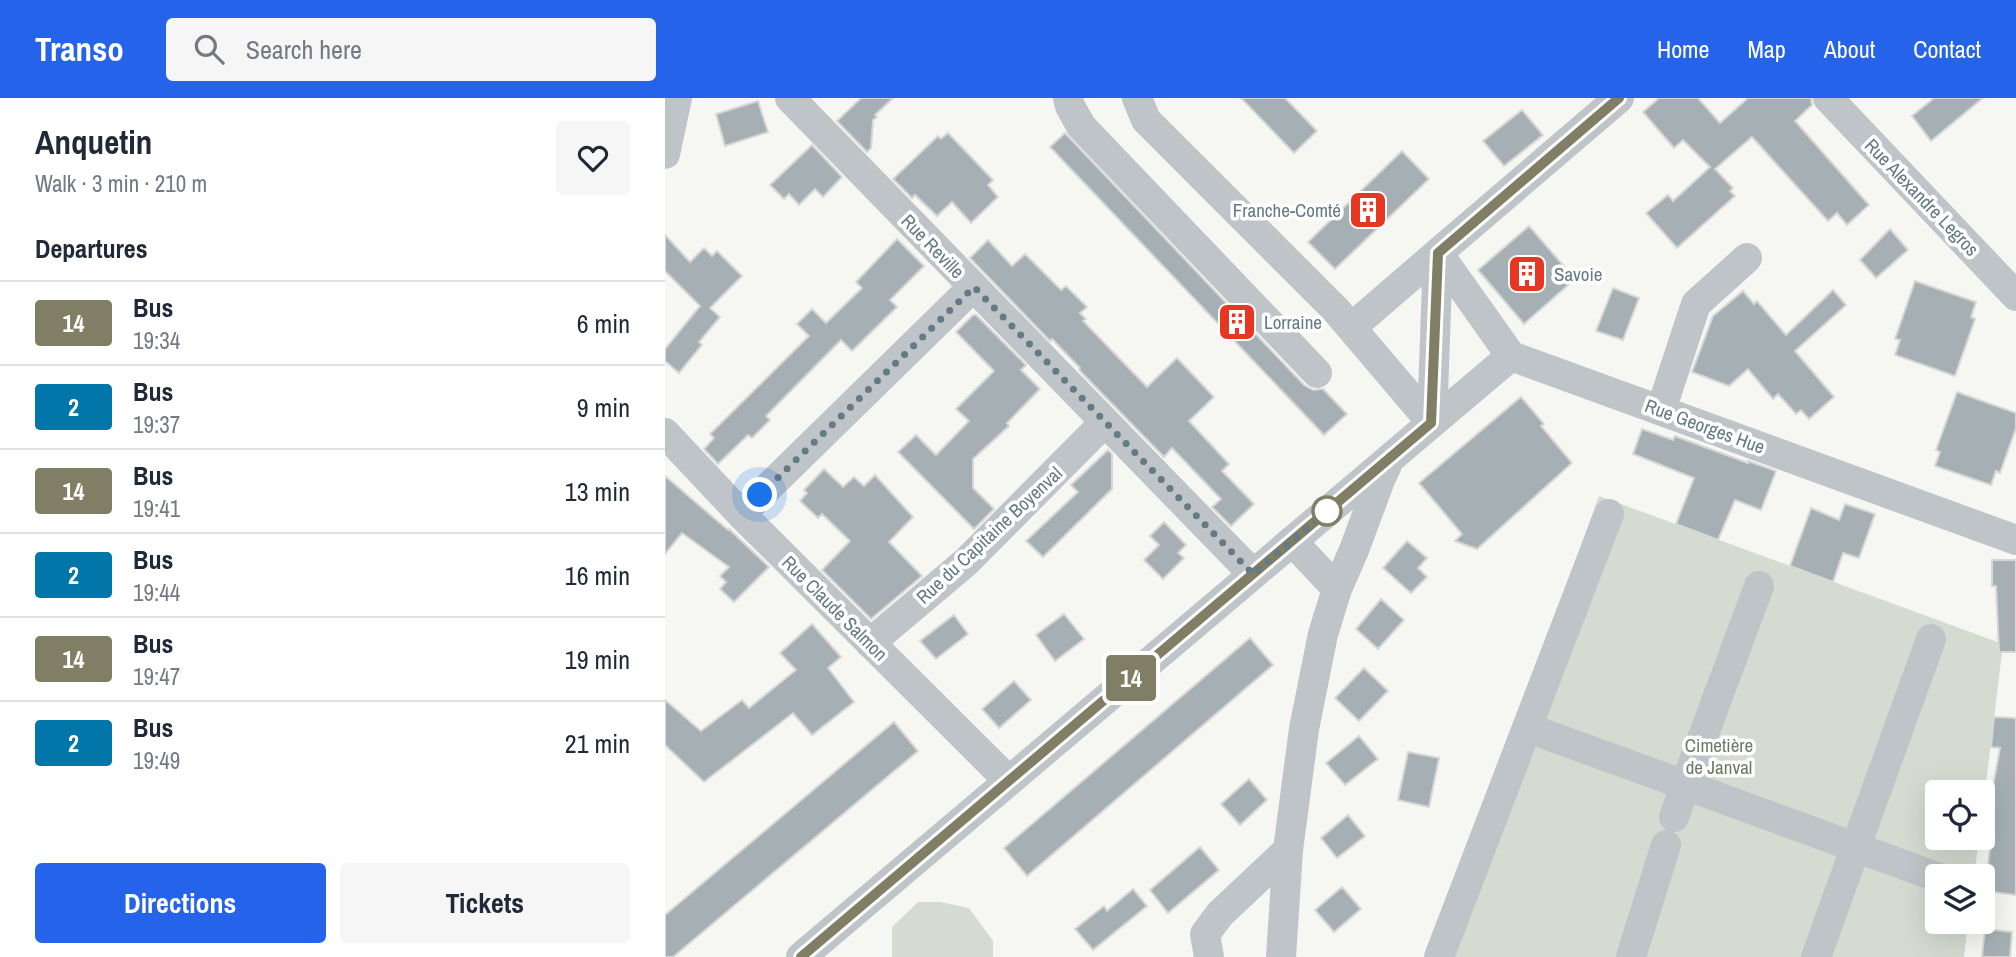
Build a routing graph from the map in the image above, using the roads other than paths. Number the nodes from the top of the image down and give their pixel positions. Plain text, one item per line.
1 (677, 98) edge
2 (790, 98) edge
3 (1068, 98) edge
4 (1137, 98) edge
5 (1619, 98) edge
6 (1828, 98) edge
7 (665, 154) edge
8 (1438, 253) junction
9 (1747, 258) dead end
10 (974, 287) junction
11 (2016, 296) edge
12 (1352, 327) junction
13 (1511, 356) junction
14 (1317, 373) dead end
15 (1661, 410) junction
16 (1104, 423) junction
17 (1431, 423) junction
18 (665, 433) edge
19 (1393, 456) junction
20 (741, 514) junction
21 (1609, 514) dead end
22 (2016, 540) edge
23 (1292, 541) junction
24 (1253, 574) junction
25 (1759, 586) dead end
26 (1337, 589) junction
27 (1931, 639) dead end
28 (870, 643) junction
29 (1528, 727) junction
30 (1009, 781) junction
31 (1685, 785) junction
32 (1855, 847) junction
33 (1288, 850) junction
34 (1925, 873) edge
35 (801, 957) edge
36 (1209, 957) edge
37 (1281, 957) edge
38 (1439, 957) edge
39 (1631, 957) edge
40 (1816, 957) edge

1 - 7 street
2 - 10 street, Rue Reville
3 - 14 street
4 - 12 street
5 - 8 street
6 - 11 street, Rue Alexandre Legros
8 - 12 street
8 - 13 street
8 - 17 street
9 - 15 street
10 - 16 street, Rue Reville
10 - 20 street
12 - 17 street
13 - 15 street, Rue Georges Hue
13 - 17 street
15 - 22 street, Rue Georges Hue
16 - 24 street, Rue Reville
16 - 28 street, Rue du Capitaine Boyenval
17 - 19 street
18 - 20 street, Rue Claude Salmon
19 - 23 street
19 - 26 street
20 - 28 street, Rue Claude Salmon
21 - 29 street
23 - 24 street
23 - 26 street
24 - 30 street
25 - 31 street
26 - 33 street
27 - 32 street
28 - 30 street, Rue Claude Salmon
29 - 31 street
29 - 38 street
30 - 35 street
31 - 32 street
31 - 39 street
32 - 34 street
32 - 40 street
33 - 36 street
33 - 37 street

